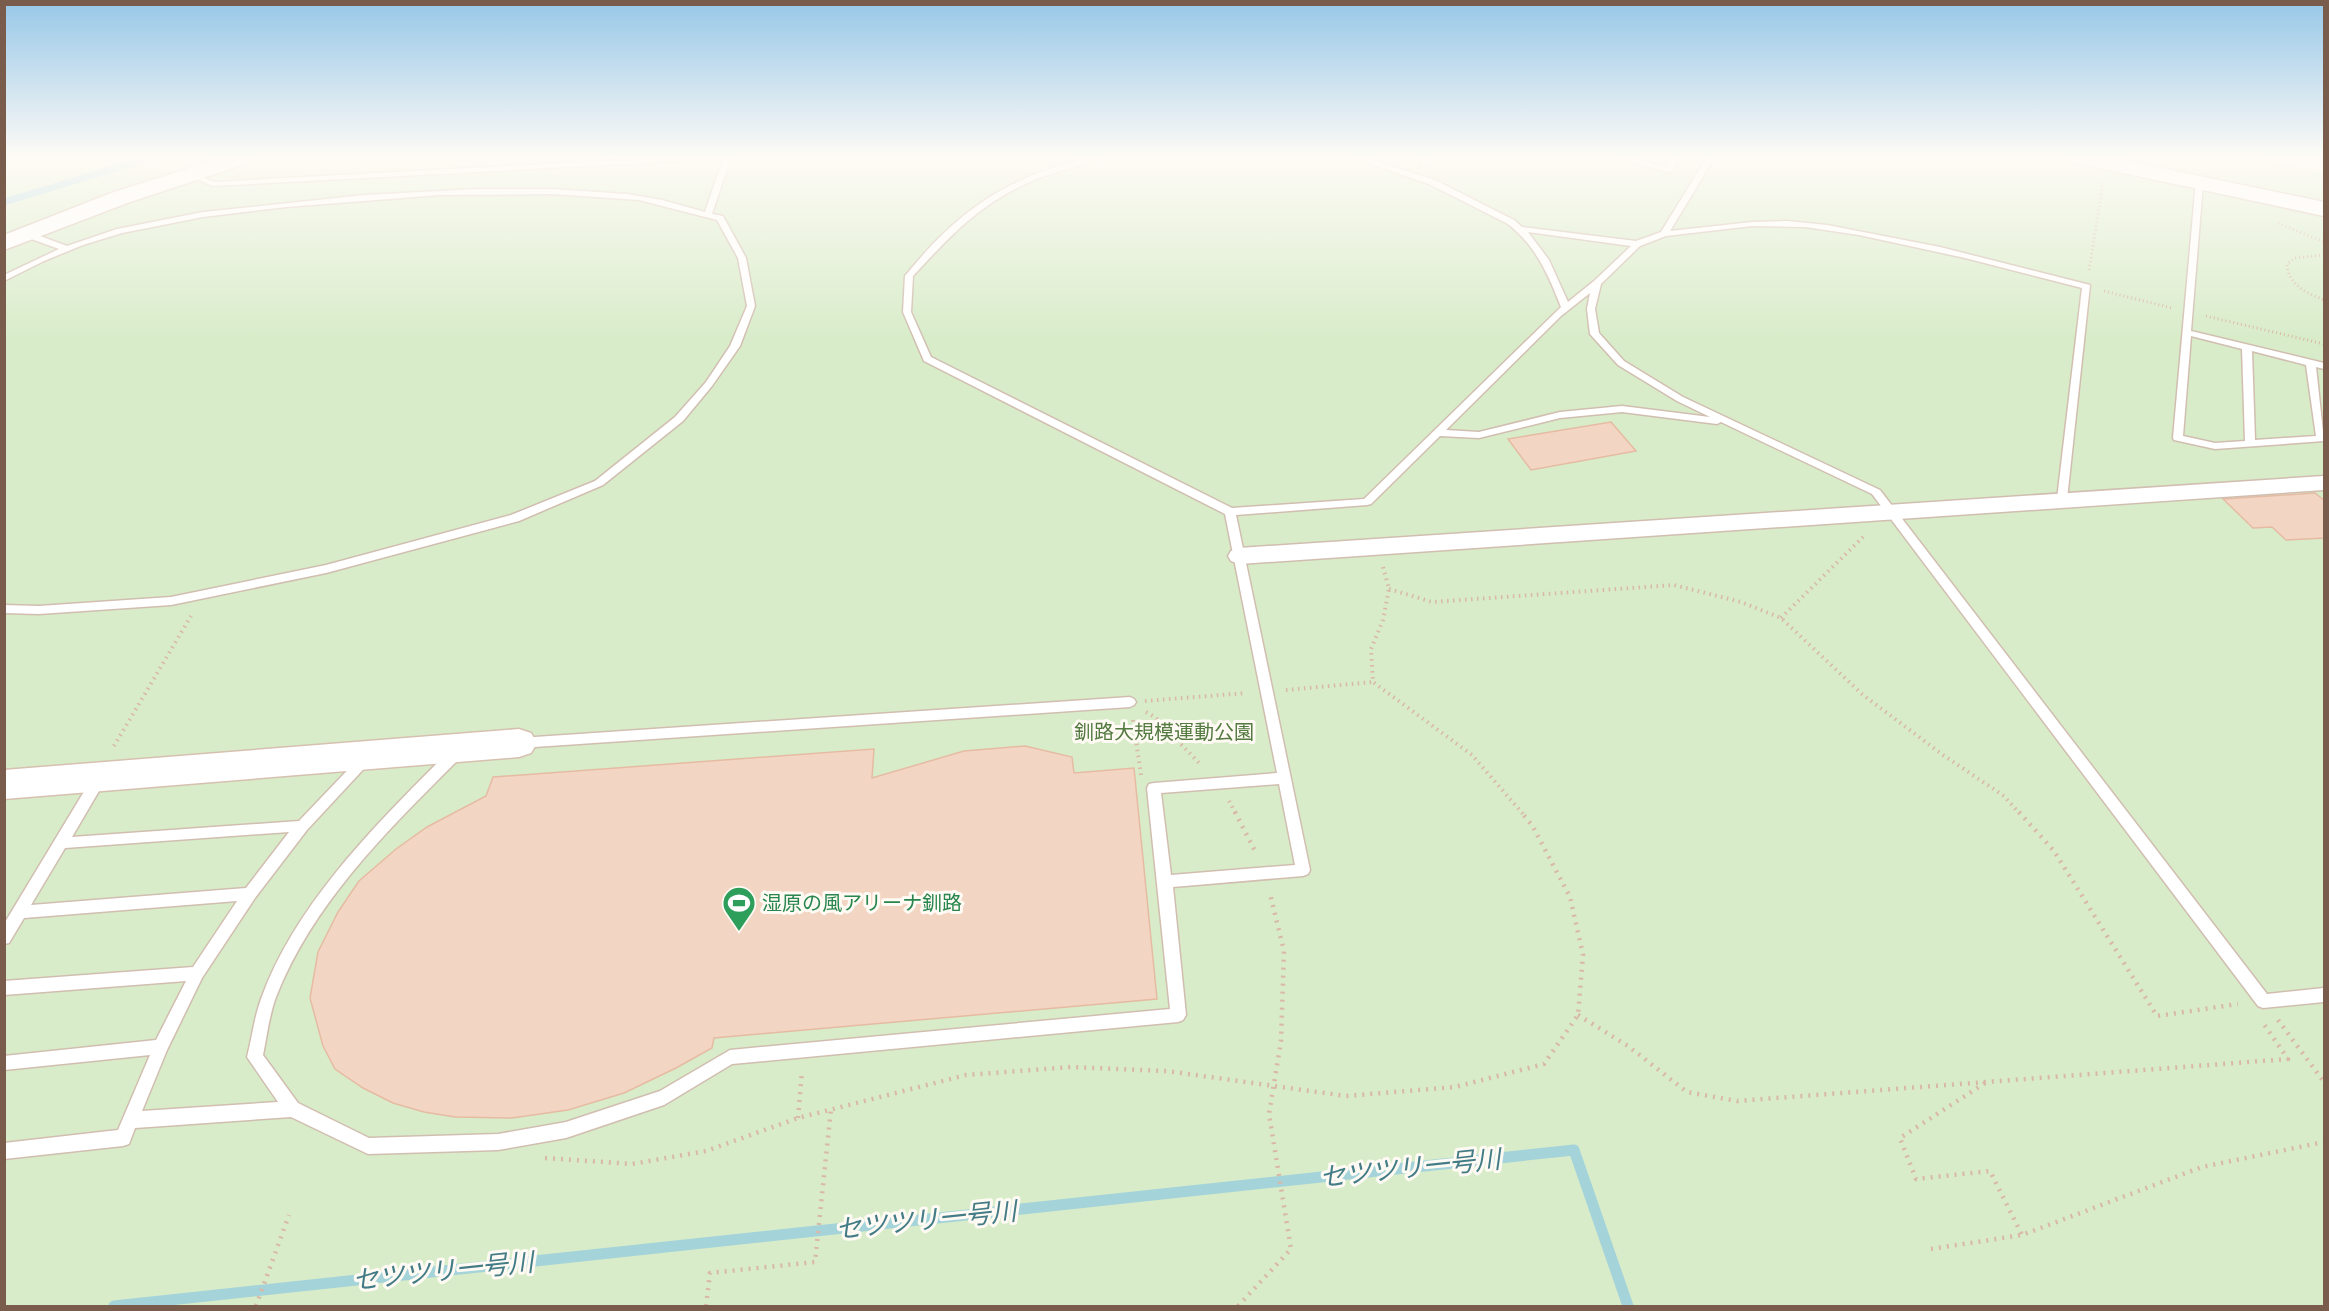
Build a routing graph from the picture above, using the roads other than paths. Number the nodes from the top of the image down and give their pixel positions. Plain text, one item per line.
1 (67, 218) edge
2 (178, 218) edge
3 (720, 218) edge
4 (967, 218) edge
5 (1503, 218) edge
6 (1674, 218) edge
7 (2196, 218) edge
8 (1522, 229) junction
9 (26, 234) junction
10 (1664, 234) junction
11 (4, 243) edge
12 (1637, 244) junction
13 (65, 249) junction
14 (4, 279) edge
15 (1597, 283) junction
16 (1566, 307) junction
17 (2186, 332) junction
18 (2247, 347) junction
19 (2312, 363) junction
20 (2325, 366) edge
21 (1727, 422) junction
22 (1437, 433) junction
23 (2323, 439) edge
24 (2250, 444) junction
25 (2325, 483) edge
26 (2061, 499) junction
27 (1890, 510) junction
28 (1230, 512) junction
29 (1239, 556) junction
30 (4, 609) edge
31 (1130, 702) road end
32 (519, 743) joint
33 (462, 747) junction
34 (370, 754) junction
35 (106, 764) junction
36 (1284, 778) junction
37 (4, 785) edge
38 (302, 826) junction
39 (62, 843) junction
40 (1165, 882) junction
41 (250, 894) junction
42 (21, 912) junction
43 (4, 938) edge
44 (197, 973) junction
45 (4, 988) edge
46 (2325, 995) edge
47 (161, 1047) junction
48 (4, 1063) edge
49 (292, 1108) junction
50 (130, 1120) junction
51 (4, 1151) edge

1 - 9 street
2 - 13 lane
3 - 30 lane
4 - 28 lane
5 - 8 lane
6 - 10 lane
7 - 17 lane
8 - 12 lane
8 - 16 lane
9 - 11 street
9 - 13 lane
10 - 12 lane
10 - 26 lane
12 - 15 lane
13 - 14 lane
15 - 16 lane
15 - 21 lane
16 - 22 lane
17 - 18 lane
17 - 24 lane
18 - 19 lane
18 - 24 lane
19 - 20 lane
19 - 23 lane
21 - 22 lane
21 - 27 lane
22 - 28 lane
23 - 24 lane
25 - 26 street
26 - 27 street
27 - 29 street
27 - 46 lane
28 - 29 lane
29 - 36 lane
31 - 32 lane
32 - 33 street
33 - 34 street
33 - 49 lane
34 - 35 street
34 - 38 lane
35 - 37 street
35 - 39 lane
36 - 40 lane
36 - 40 lane
38 - 39 lane
38 - 41 lane
39 - 42 lane
40 - 49 lane
41 - 42 lane
41 - 44 lane
42 - 43 lane
44 - 45 lane
44 - 47 lane
47 - 48 lane
47 - 50 lane
49 - 50 lane
50 - 51 lane

